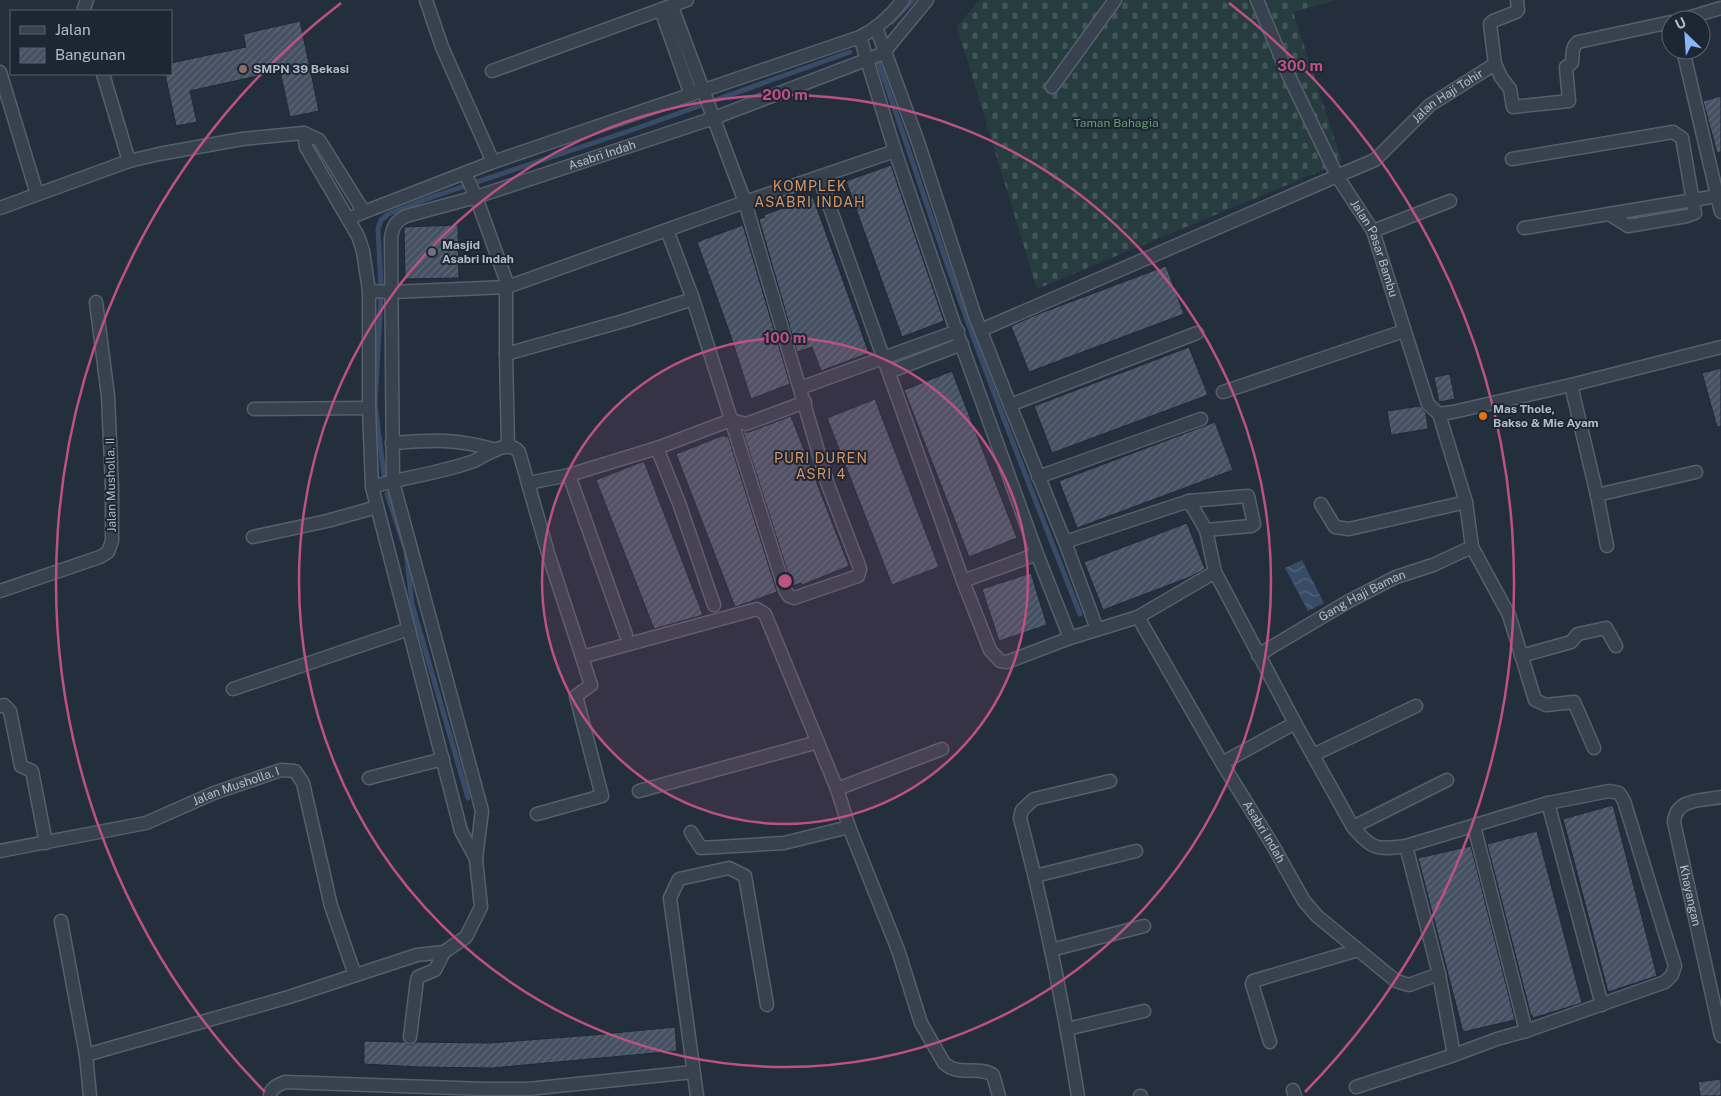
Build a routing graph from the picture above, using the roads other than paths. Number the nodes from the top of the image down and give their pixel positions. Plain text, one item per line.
1 (426, 0) edge
2 (687, 0) edge
3 (903, 0) edge
4 (927, 0) edge
5 (1115, 0) edge
6 (1257, 0) edge
7 (1517, 0) edge
8 (667, 8) junction
9 (1661, 24) edge
10 (876, 27) junction
11 (860, 37) junction
12 (885, 51) junction
13 (870, 58) junction
14 (1686, 60) edge
15 (1495, 64) junction
16 (492, 71) dead end
17 (0, 72) edge
18 (103, 75) edge
19 (1052, 87) dead end
20 (700, 94) junction
21 (713, 114) junction
22 (304, 133) junction
23 (895, 151) junction
24 (1512, 159) dead end
25 (129, 161) junction
26 (493, 162) junction
27 (466, 175) junction
28 (819, 176) junction
29 (1337, 176) junction
30 (37, 194) junction
31 (475, 194) junction
32 (1717, 196) junction
33 (1693, 200) junction
34 (1450, 201) dead end
35 (745, 202) junction
36 (0, 208) edge
37 (364, 212) junction
38 (1721, 212) edge
39 (348, 219) junction
40 (1524, 228) dead end
41 (667, 230) junction
42 (1372, 231) junction
43 (507, 287) junction
44 (369, 290) junction
45 (392, 292) junction
46 (693, 299) junction
47 (96, 302) dead end
48 (963, 322) junction
49 (981, 330) junction
50 (1404, 331) junction
51 (1197, 333) dead end
52 (962, 344) junction
53 (1721, 347) edge
54 (506, 354) junction
55 (883, 358) junction
56 (889, 372) junction
57 (1571, 385) junction
58 (800, 388) junction
59 (1223, 392) dead end
60 (805, 402) junction
61 (1010, 405) junction
62 (369, 408) junction
63 (254, 409) dead end
64 (1439, 414) junction
65 (731, 420) junction
66 (1201, 420) dead end
67 (392, 443) junction
68 (502, 448) junction
69 (657, 448) junction
70 (1696, 472) dead end
71 (569, 475) junction
72 (1038, 477) junction
73 (393, 482) junction
74 (528, 483) junction
75 (372, 487) junction
76 (1597, 495) junction
77 (1189, 501) junction
78 (1466, 502) junction
79 (1321, 504) dead end
80 (377, 507) junction
81 (1206, 530) junction
82 (253, 537) dead end
83 (1065, 542) junction
84 (1606, 546) dead end
85 (1472, 547) junction
86 (1037, 554) junction
87 (1215, 572) junction
88 (963, 581) junction
89 (0, 591) edge
90 (714, 605) dead end
91 (1138, 617) junction
92 (409, 629) junction
93 (1097, 629) junction
94 (626, 635) dead end
95 (1070, 638) junction
96 (1616, 646) dead end
97 (1258, 655) junction
98 (1521, 656) junction
99 (582, 657) junction
100 (233, 689) dead end
101 (0, 706) edge
102 (1416, 706) dead end
103 (1295, 723) junction
104 (818, 742) junction
105 (1594, 748) dead end
106 (942, 749) dead end
107 (1313, 755) junction
108 (443, 759) junction
109 (1222, 763) junction
110 (369, 778) dead end
111 (1110, 780) dead end
112 (1447, 780) dead end
113 (837, 789) junction
114 (639, 791) dead end
115 (1721, 797) edge
116 (1548, 803) junction
117 (537, 814) dead end
118 (1474, 826) junction
119 (849, 827) junction
120 (1354, 827) junction
121 (691, 832) dead end
122 (46, 843) junction
123 (1406, 846) junction
124 (0, 851) edge
125 (1136, 851) dead end
126 (476, 859) junction
127 (1035, 876) junction
128 (60, 921) dead end
129 (1144, 926) dead end
130 (1051, 950) junction
131 (1358, 950) junction
132 (444, 952) junction
133 (1439, 974) junction
134 (355, 975) junction
135 (767, 1005) dead end
136 (1602, 1005) junction
137 (1144, 1011) dead end
138 (1068, 1030) junction
139 (1526, 1031) junction
140 (1721, 1036) edge
141 (410, 1037) dead end
142 (1270, 1042) dead end
143 (86, 1055) junction
144 (1454, 1055) junction
145 (694, 1072) junction
146 (1356, 1087) dead end
147 (487, 1093) edge
148 (90, 1096) edge
149 (270, 1096) edge
150 (697, 1096) edge
151 (998, 1096) edge
152 (1078, 1096) edge

1 - 26 street
2 - 8 street
3 - 10 street
4 - 12 street
5 - 19 street
6 - 29 street, Jalan Pasar Bambu
7 - 15 street, Jalan Haji Tohir
8 - 16 street
8 - 20 street
9 - 15 street
10 - 11 street
10 - 12 street
11 - 13 street
11 - 20 street
12 - 13 street, Asabri Indah
12 - 48 street
13 - 21 street, Asabri Indah
13 - 23 street
14 - 32 street
15 - 29 street, Jalan Haji Tohir
17 - 30 street
18 - 25 street
20 - 21 street
20 - 26 street
21 - 31 street, Asabri Indah
21 - 35 street
22 - 25 street
22 - 37 street
22 - 39 street
23 - 28 street
23 - 48 street
24 - 33 street
25 - 30 street
26 - 27 street
27 - 31 street
27 - 37 street
28 - 35 street
28 - 55 street
29 - 42 street, Jalan Pasar Bambu
29 - 49 street
30 - 36 street
31 - 43 street
31 - 45 street, Asabri Indah
32 - 33 street
32 - 38 street
33 - 40 street
34 - 42 street
35 - 41 street
35 - 58 street
37 - 39 street
39 - 44 street
41 - 43 street
41 - 46 street
42 - 50 street, Jalan Pasar Bambu
43 - 45 street
43 - 54 street
44 - 45 street
44 - 62 street
45 - 67 street
46 - 54 street
46 - 65 street
47 - 89 street, Jalan Musholla. II
48 - 49 street
48 - 52 street
48 - 55 street
49 - 61 street
50 - 59 street
50 - 64 street, Jalan Pasar Bambu
51 - 61 street
52 - 56 street
52 - 86 street
53 - 57 street
54 - 68 street
55 - 56 street
55 - 58 street
56 - 88 street
57 - 64 street
57 - 76 street
58 - 60 street
60 - 65 street
60 - 65 street
61 - 72 street
62 - 63 street
62 - 75 street
64 - 78 street, Jalan Pasar Bambu
65 - 69 street
66 - 72 street
67 - 68 street
67 - 73 street
68 - 73 street
68 - 74 street
69 - 71 street
69 - 90 street
70 - 76 street
71 - 74 street
71 - 94 street
72 - 83 street
73 - 75 street
73 - 126 street
74 - 99 street
75 - 80 street
76 - 84 street
77 - 81 street
77 - 81 street
77 - 83 street
78 - 79 street
78 - 85 street, Jalan Pasar Bambu
80 - 82 street
80 - 92 street
81 - 87 street
83 - 93 street
85 - 97 street, Gang Haji Baman
85 - 98 street
86 - 88 street
86 - 95 street
87 - 91 street
87 - 97 street
88 - 95 street
91 - 93 street
91 - 109 street, Asabri Indah
92 - 100 street
92 - 108 street
93 - 95 street
96 - 98 street
97 - 103 street
98 - 105 street
99 - 104 street
99 - 117 street
101 - 122 street
102 - 107 street
103 - 107 street
103 - 109 street
104 - 113 street
104 - 114 street
106 - 113 street
107 - 120 street
108 - 110 street
108 - 126 street
109 - 131 street, Asabri Indah
111 - 127 street
112 - 120 street
113 - 119 street
115 - 140 street, Khayangan
116 - 118 street
116 - 136 street
116 - 136 street
118 - 123 street
118 - 139 street
119 - 121 street
119 - 151 street
120 - 123 street
122 - 124 street, Jalan Musholla. I
122 - 134 street, Jalan Musholla. I
123 - 133 street
125 - 127 street
126 - 132 street
127 - 130 street
128 - 143 street
129 - 130 street
130 - 138 street
131 - 133 street, Asabri Indah
131 - 142 street
132 - 134 street
132 - 141 street
133 - 144 street
134 - 143 street
135 - 145 street
136 - 139 street
137 - 138 street
138 - 152 street
139 - 144 street
143 - 148 street
144 - 146 street
145 - 147 street
145 - 150 street
147 - 149 street

